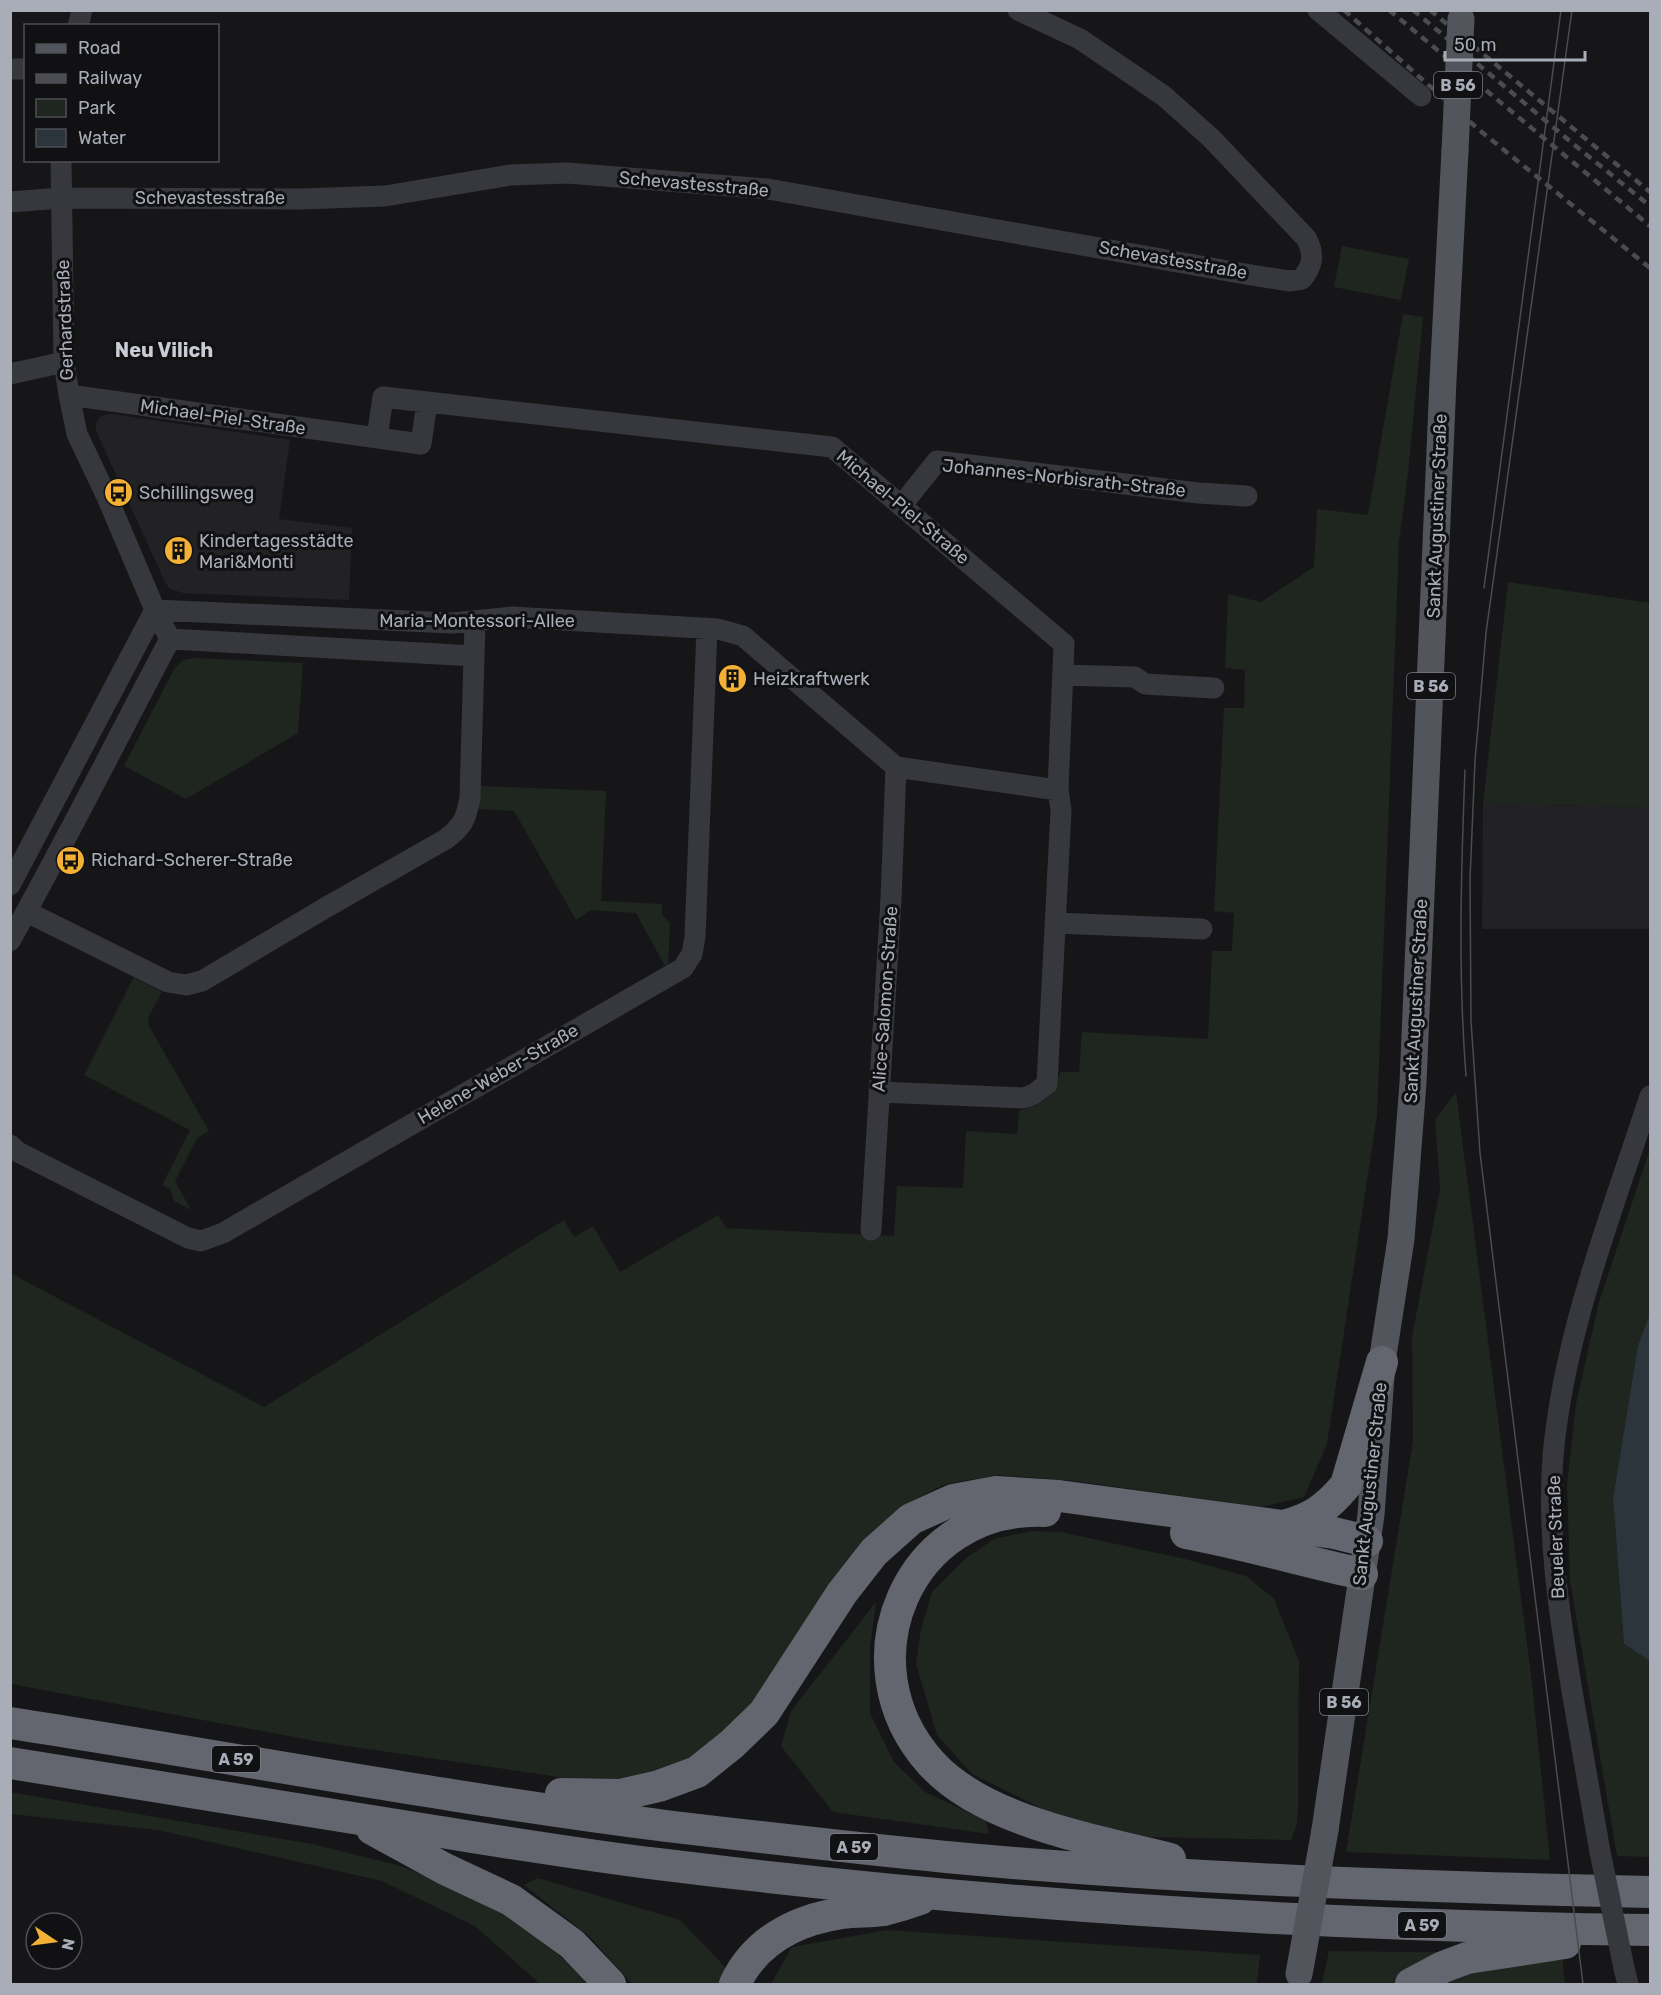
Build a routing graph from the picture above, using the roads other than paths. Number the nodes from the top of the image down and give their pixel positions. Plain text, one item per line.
1 (1018, 10) edge
2 (1318, 10) edge
3 (1461, 15) edge
4 (1421, 96) dead end
5 (61, 162) edge
6 (61, 198) junction
7 (10, 202) edge
8 (64, 362) junction
9 (10, 374) edge
10 (69, 395) junction
11 (427, 402) junction
12 (377, 438) junction
13 (1247, 496) dead end
14 (901, 506) junction
15 (155, 610) junction
16 (475, 622) junction
17 (707, 628) junction
18 (170, 639) junction
19 (474, 656) junction
20 (1063, 675) junction
21 (1214, 688) dead end
22 (896, 767) junction
23 (1058, 790) junction
24 (10, 885) edge
25 (27, 912) junction
26 (1056, 923) junction
27 (1202, 929) dead end
28 (10, 941) edge
29 (879, 1092) junction
30 (1650, 1096) edge
31 (10, 1144) edge
32 (871, 1230) dead end
33 (1382, 1362) junction
34 (1283, 1526) junction
35 (1367, 1541) junction
36 (1362, 1574) junction
37 (10, 1723) edge
38 (10, 1763) edge
39 (461, 1796) junction
40 (353, 1818) junction
41 (1249, 1878) junction
42 (1650, 1892) edge
43 (939, 1894) junction
44 (1649, 1930) edge
45 (1626, 1976) edge
46 (1298, 1979) edge
47 (610, 1984) edge
48 (735, 1984) edge
49 (1411, 1984) edge

1 - 6 street, Schevastesstraße
2 - 4 street
3 - 33 main road, Sankt Augustiner Straße / B 56, bridge
5 - 6 street, Gerhardstraße
6 - 7 street, Schevastesstraße
6 - 8 street, Gerhardstraße
8 - 9 street
8 - 10 street, Gerhardstraße
10 - 12 street, Michael-Piel-Straße
10 - 15 street, Gerhardstraße
11 - 12 street, Michael-Piel-Straße
11 - 12 street, Michael-Piel-Straße
11 - 14 street, Michael-Piel-Straße
13 - 14 street, Johannes-Norbisrath-Straße
14 - 20 street, Michael-Piel-Straße
15 - 16 street, Maria-Montessori-Allee
15 - 18 street, Gerhardstraße
15 - 24 street
16 - 17 street, Maria-Montessori-Allee
16 - 19 street
17 - 22 street, Maria-Montessori-Allee
17 - 31 street, Helene-Weber-Straße
18 - 19 street, Maria-Montessori-Allee
18 - 25 street
19 - 25 street
20 - 21 street
20 - 23 street, Michael-Piel-Straße
22 - 23 street
22 - 29 street, Alice-Salomon-Straße
23 - 26 street, Michael-Piel-Straße
25 - 28 street
26 - 27 street
26 - 29 street, Michael-Piel-Straße
29 - 32 street, Alice-Salomon-Straße
30 - 45 street, Beueler Straße, bridge
33 - 34 highway
33 - 35 main road, Sankt Augustiner Straße / B 56
34 - 35 highway
34 - 39 highway
35 - 36 main road, Sankt Augustiner Straße / B 56
36 - 41 highway
36 - 46 main road, Sankt Augustiner Straße / B 56, bridge
37 - 39 highway, A 59
38 - 40 highway, A 59
39 - 41 highway, A 59
40 - 43 highway, A 59
40 - 47 highway
41 - 42 highway, A 59
43 - 44 highway, A 59
43 - 48 highway
44 - 49 highway

